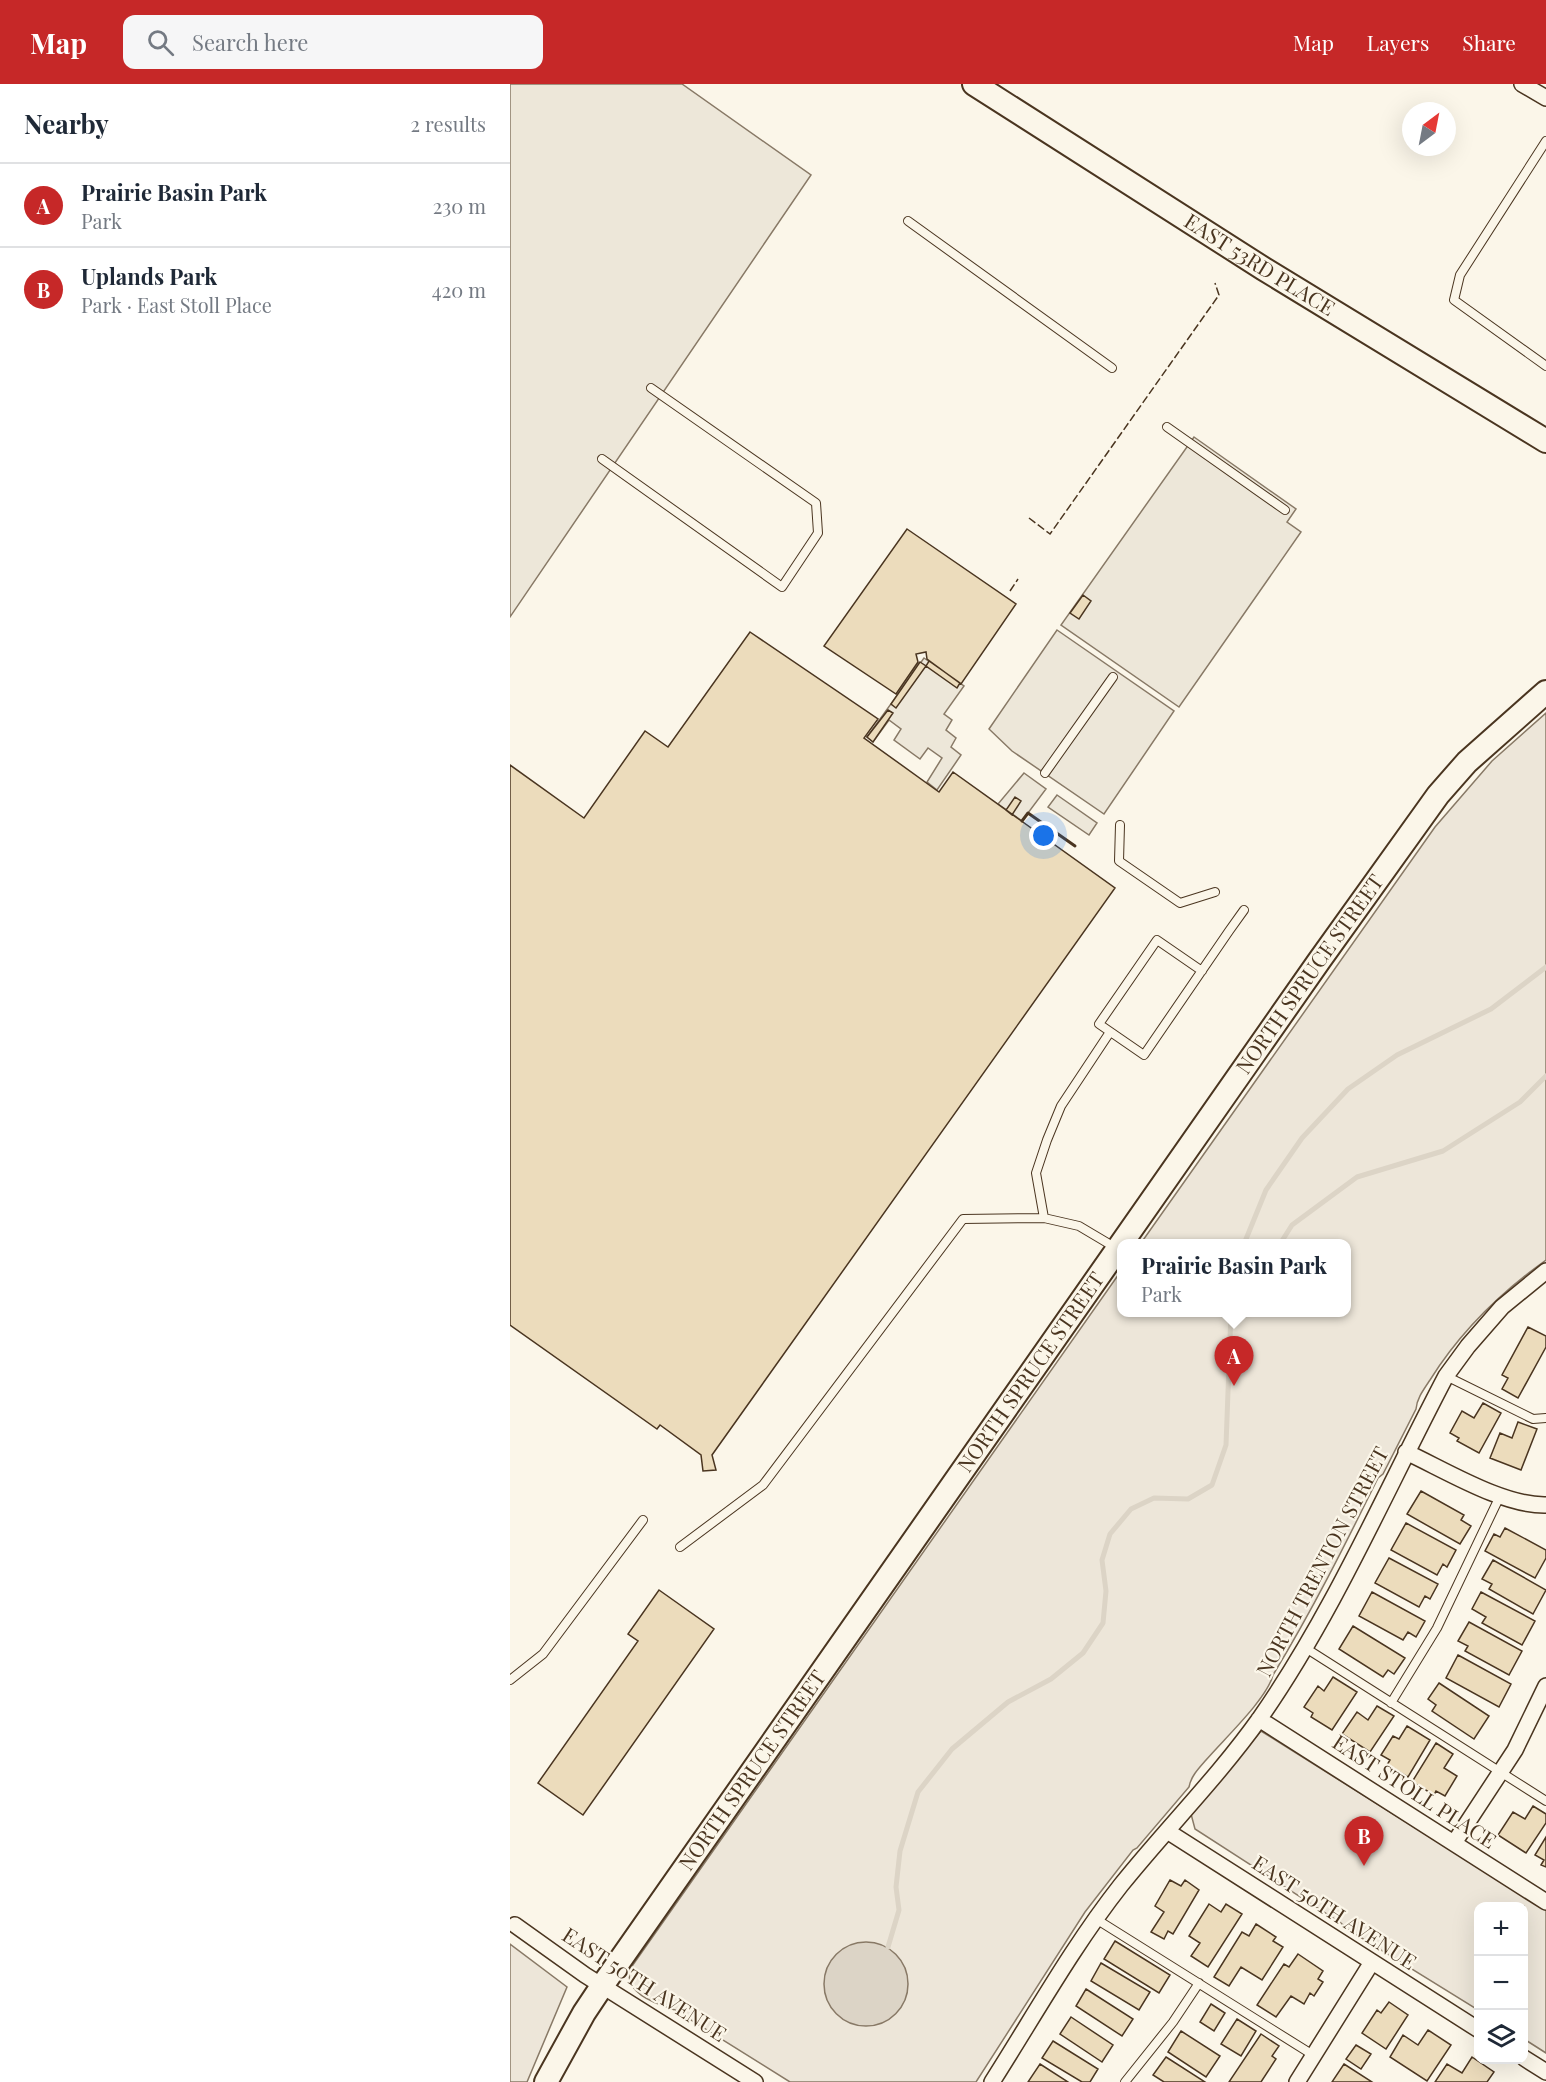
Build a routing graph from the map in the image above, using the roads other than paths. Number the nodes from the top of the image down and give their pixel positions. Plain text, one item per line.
1 (974, 84) edge
2 (1522, 84) edge
3 (1546, 99) edge
4 (1546, 141) edge
5 (908, 221) dead end
6 (1546, 366) edge
7 (1112, 368) dead end
8 (651, 388) dead end
9 (1167, 427) dead end
10 (1546, 441) edge
11 (602, 459) dead end
12 (1285, 510) dead end
13 (1113, 676) dead end
14 (1546, 692) edge
15 (1045, 773) dead end
16 (1120, 825) dead end
17 (1215, 892) dead end
18 (1244, 910) dead end
19 (1202, 971) junction
20 (1110, 1032) junction
21 (1044, 1218) junction
22 (1124, 1239) edge
23 (1117, 1247) edge
24 (1117, 1249) edge
25 (1546, 1272) edge
26 (1446, 1376) junction
27 (1546, 1418) edge
28 (1406, 1452) junction
29 (1500, 1496) junction
30 (1546, 1505) edge
31 (643, 1520) dead end
32 (680, 1546) dead end
33 (1304, 1647) junction
34 (510, 1680) edge
35 (1546, 1686) edge
36 (1391, 1703) junction
37 (1259, 1719) junction
38 (1500, 1773) junction
39 (1546, 1801) edge
40 (1167, 1831) junction
41 (1454, 1843) junction
42 (1546, 1902) edge
43 (1096, 1919) junction
44 (512, 1924) edge
45 (1372, 1962) junction
46 (1199, 1983) junction
47 (602, 1986) junction
48 (1474, 2027) edge
49 (1313, 2055) junction
50 (1528, 2061) edge
51 (1546, 2072) edge
52 (546, 2082) edge
53 (755, 2082) edge
54 (992, 2082) edge
55 (1125, 2082) edge
56 (1297, 2082) edge

1 - 10 street, EAST 53RD PLACE
2 - 3 street
4 - 6 lane
5 - 7 lane
8 - 11 lane
9 - 12 lane
13 - 15 lane
14 - 22 street, NORTH SPRUCE STREET
16 - 17 lane
18 - 19 lane
19 - 20 lane
19 - 20 lane
20 - 21 lane
21 - 23 lane
21 - 32 lane
24 - 47 street, NORTH SPRUCE STREET
25 - 26 street, NORTH TRENTON STREET
26 - 27 lane
26 - 28 street, NORTH TRENTON STREET
28 - 29 street
28 - 33 street, NORTH TRENTON STREET
29 - 30 street
29 - 36 lane
31 - 34 lane
33 - 36 lane
33 - 37 street, NORTH TRENTON STREET
35 - 38 street
36 - 38 lane
37 - 40 street, NORTH TRENTON STREET
37 - 41 street, EAST STOLL PLACE
38 - 39 lane
38 - 41 street
40 - 43 street, NORTH TRENTON STREET
40 - 45 street, EAST 50TH AVENUE
41 - 42 street, EAST STOLL PLACE
43 - 46 lane
43 - 54 street, NORTH TRENTON STREET
44 - 47 street, EAST 50TH AVENUE
45 - 48 street, EAST 50TH AVENUE
45 - 49 street
46 - 49 lane
46 - 55 lane
47 - 52 street, NORTH SPRUCE STREET
47 - 53 street, EAST 50TH AVENUE
49 - 56 street
50 - 51 street

